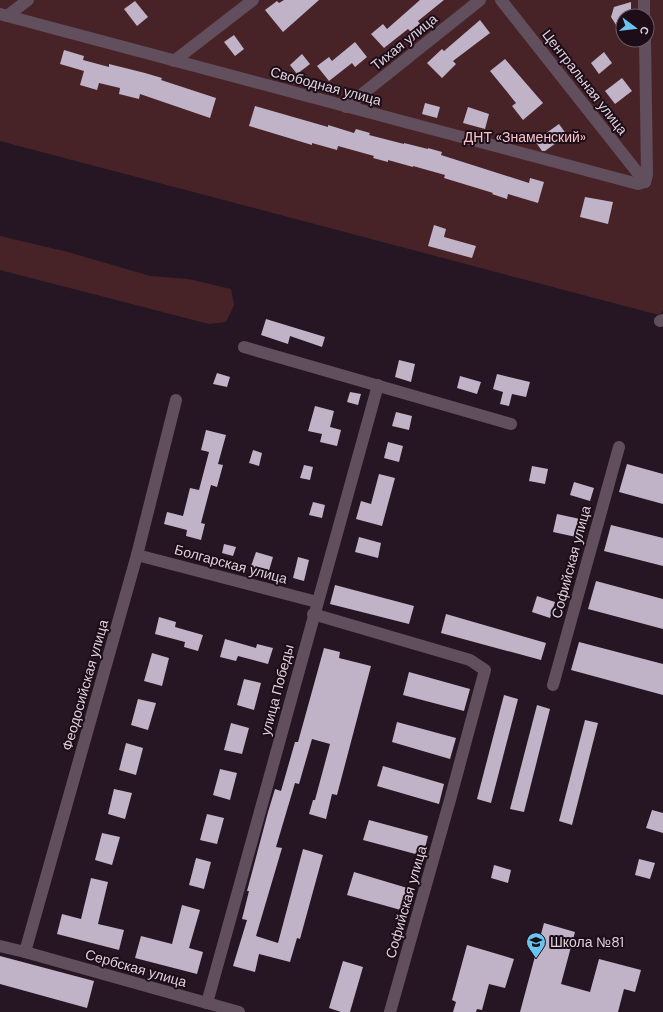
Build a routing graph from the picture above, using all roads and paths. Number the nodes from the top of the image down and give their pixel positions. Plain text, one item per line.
1 (28, 0) edge
2 (253, 0) edge
3 (480, 0) edge
4 (501, 0) edge
5 (4, 15) edge
6 (644, 48) edge
7 (174, 61) junction
8 (346, 108) junction
9 (646, 182) junction
10 (244, 347) dead end
11 (378, 385) junction
12 (176, 400) dead end
13 (511, 424) dead end
14 (619, 446) dead end
15 (138, 555) junction
16 (317, 602) junction
17 (313, 614) junction
18 (553, 685) dead end
19 (0, 946) edge
20 (25, 952) junction
21 (207, 1003) junction
22 (239, 1012) edge
23 (390, 1012) edge

1 - 5 street
2 - 7 street
3 - 8 street, Тихая улица
4 - 9 street, Центральная улица
5 - 7 street, Свободная улица
6 - 9 street
7 - 8 street, Свободная улица
8 - 9 street, Свободная улица
10 - 11 street
11 - 13 street
11 - 16 street, улица Победы
12 - 15 street, Феодосийская улица
14 - 18 street, Софийская улица
15 - 16 street, Болгарская улица
15 - 20 street, Феодосийская улица
16 - 17 street, улица Победы
17 - 21 street, улица Победы
17 - 23 street, Софийская улица
19 - 20 street
20 - 21 street, Сербская улица
21 - 22 street, Сербская улица

